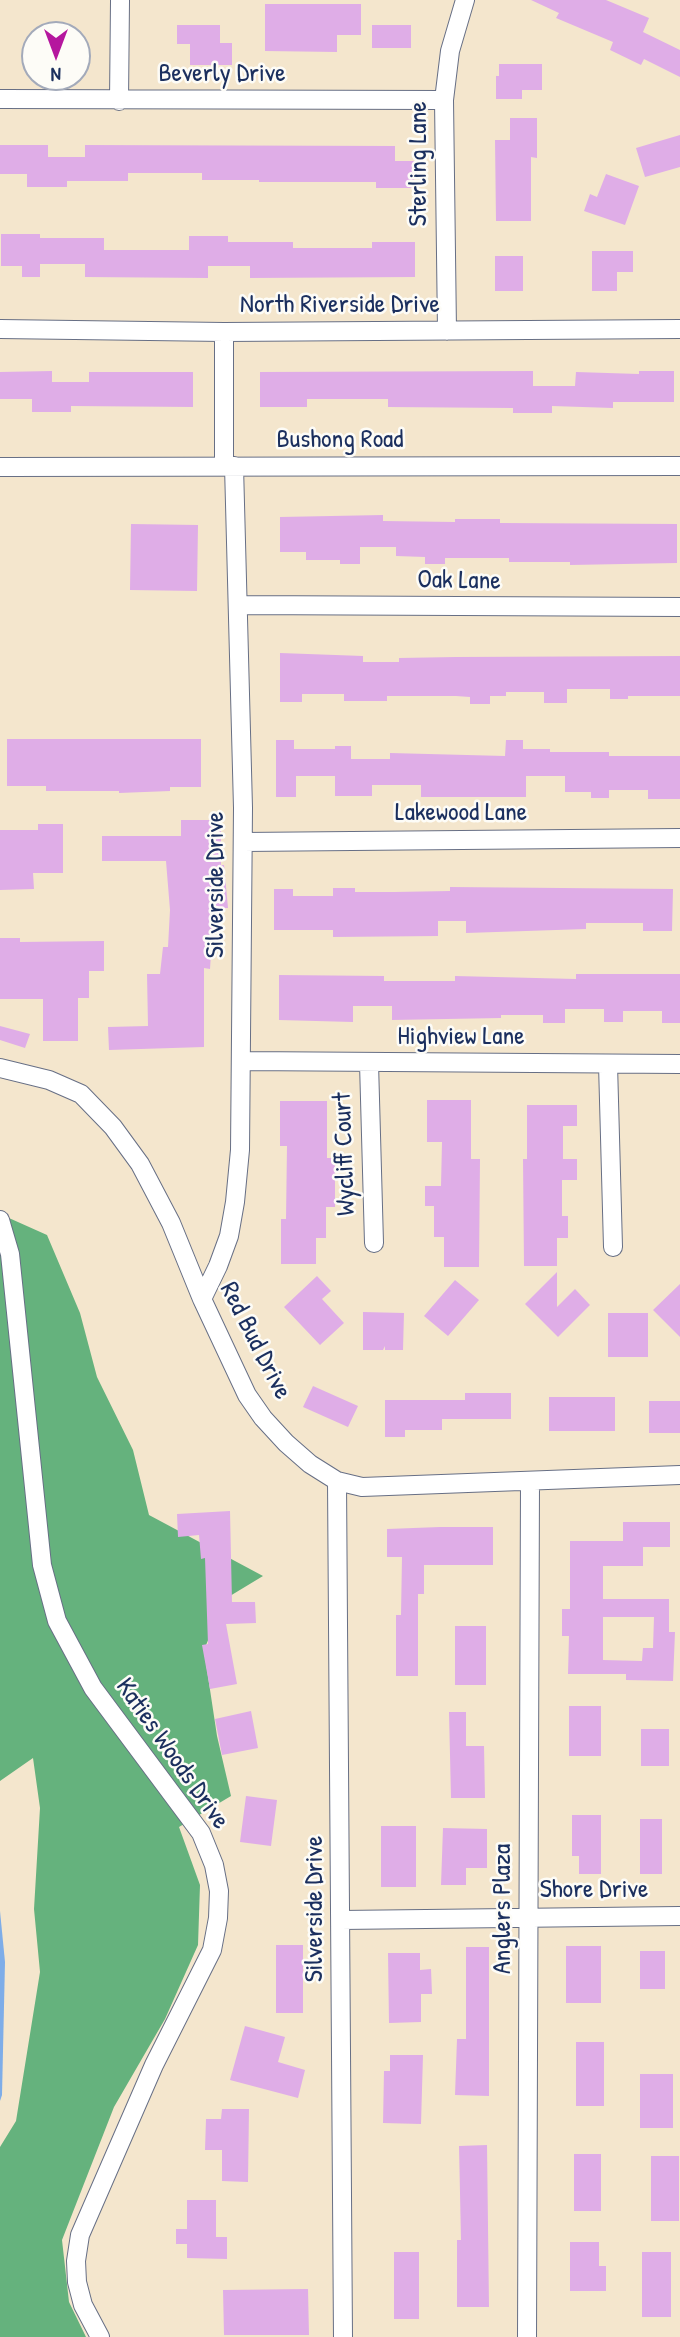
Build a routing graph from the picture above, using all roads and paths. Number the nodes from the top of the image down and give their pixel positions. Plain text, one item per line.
1 (466, 0) edge
2 (120, 1) edge
3 (0, 99) edge
4 (444, 100) junction
5 (119, 101) junction
6 (0, 329) edge
7 (680, 330) edge
8 (447, 331) junction
9 (225, 332) junction
10 (230, 466) junction
11 (680, 466) edge
12 (0, 467) edge
13 (238, 605) junction
14 (680, 607) edge
15 (680, 838) edge
16 (243, 842) junction
17 (242, 1061) junction
18 (369, 1063) junction
19 (608, 1064) junction
20 (680, 1064) edge
21 (0, 1068) edge
22 (0, 1220) edge
23 (374, 1243) dead end
24 (613, 1247) dead end
25 (202, 1299) junction
26 (680, 1475) edge
27 (337, 1481) junction
28 (530, 1482) junction
29 (529, 1916) junction
30 (680, 1916) edge
31 (341, 1920) junction
32 (100, 2337) edge
33 (343, 2337) edge
34 (527, 2337) edge

1 - 4 street, Sterling Lane
2 - 5 street
3 - 5 street, Beverly Drive
4 - 5 street, Beverly Drive
4 - 8 street, Sterling Lane
6 - 9 street, North Riverside Drive
7 - 8 street, North Riverside Drive
8 - 9 street, North Riverside Drive
9 - 10 street, Silverside Drive
10 - 11 street, Bushong Road
10 - 12 street, Bushong Road
10 - 13 street, Silverside Drive
13 - 14 street, Oak Lane
13 - 16 street, Silverside Drive
15 - 16 street, Lakewood Lane
16 - 17 street, Silverside Drive
17 - 18 street, Highview Lane
17 - 25 street, Silverside Drive
18 - 19 street, Highview Lane
18 - 23 street, Wycliff Court
19 - 20 street, Highview Lane
19 - 24 street
21 - 25 street, Red Bud Drive
22 - 32 street, Katies Woods Drive
25 - 27 street, Red Bud Drive
26 - 28 street, Red Bud Drive
27 - 28 street, Red Bud Drive
27 - 31 street, Silverside Drive
28 - 29 street, Anglers Plaza
29 - 30 street, Shore Drive
29 - 31 street, Shore Drive
29 - 34 street, Anglers Plaza
31 - 33 street, Silverside Drive

